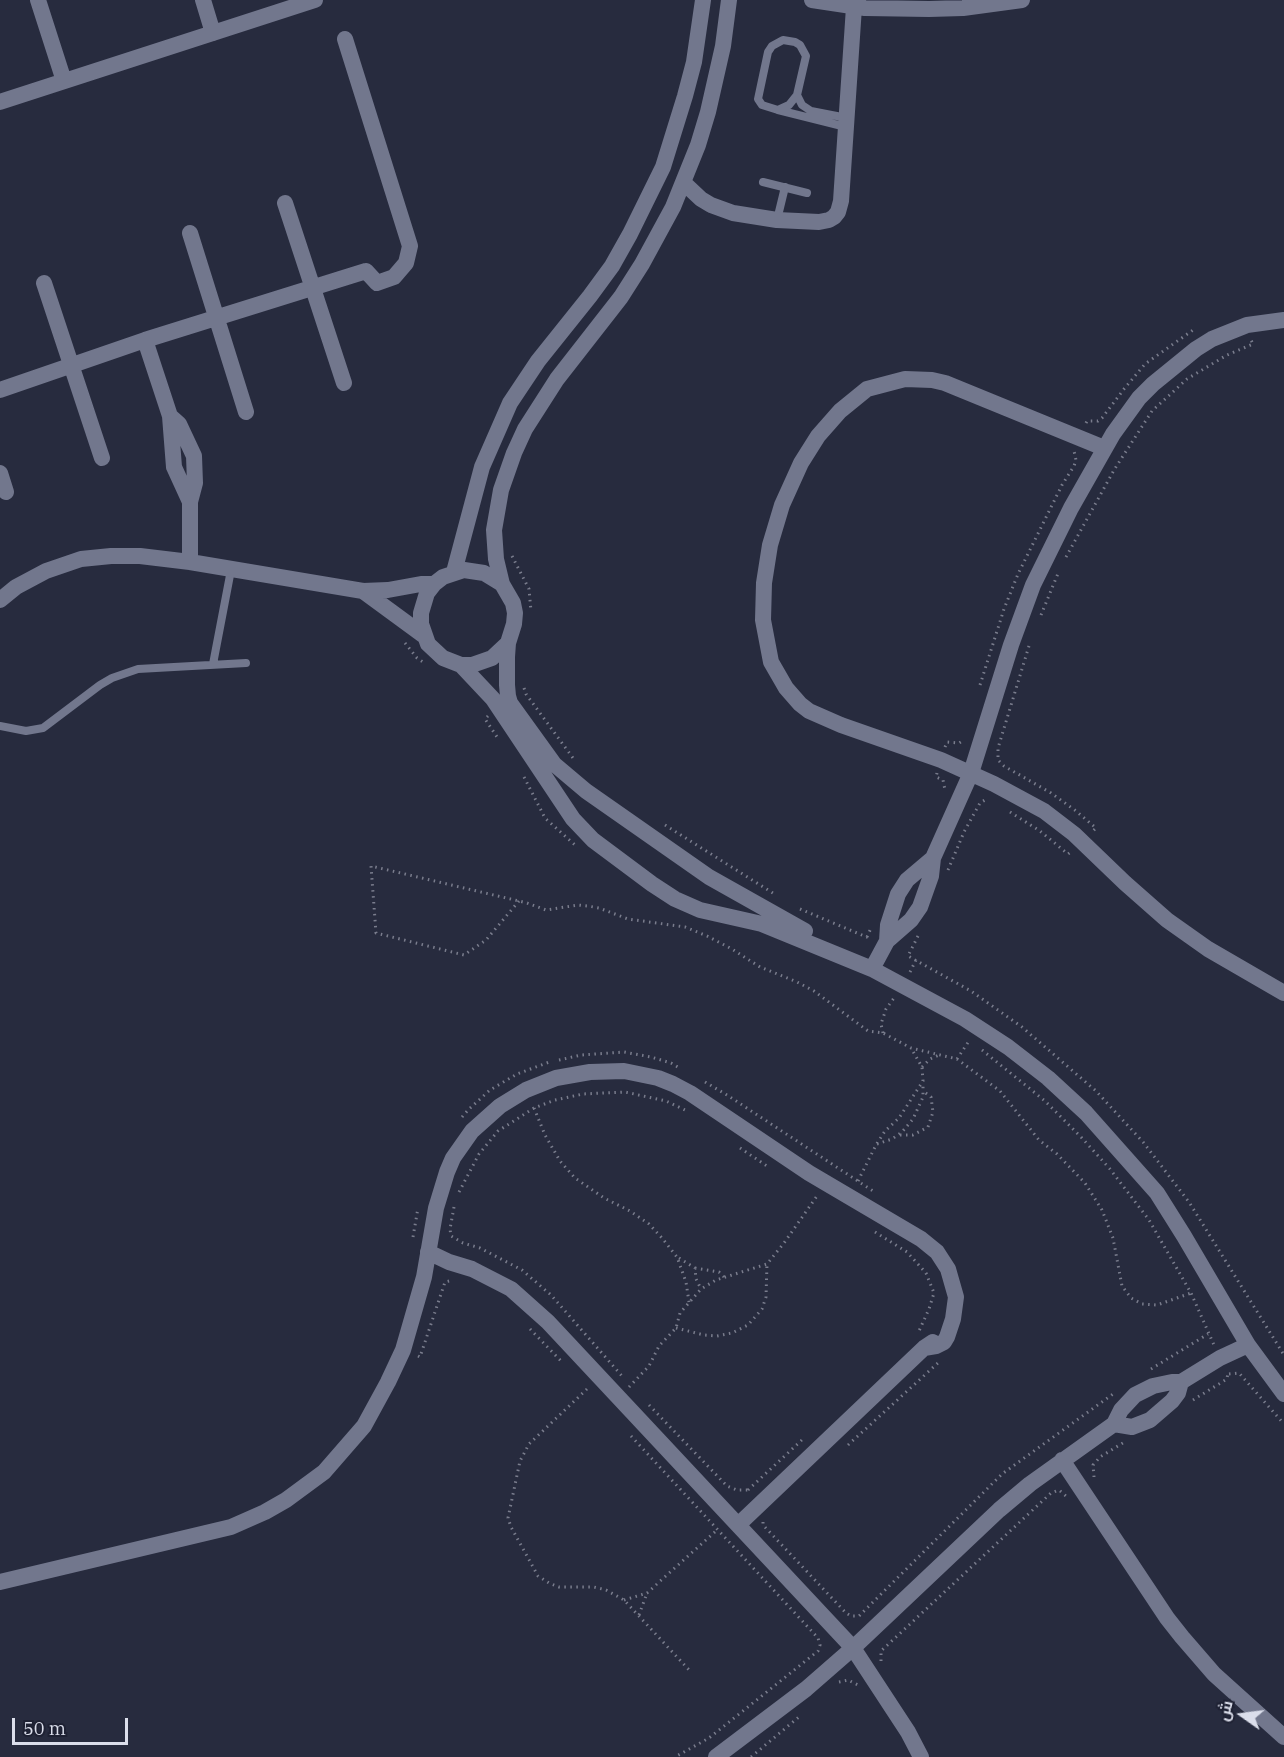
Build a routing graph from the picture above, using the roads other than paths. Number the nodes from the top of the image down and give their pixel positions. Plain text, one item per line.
1 (38, 0) edge
2 (202, 0) edge
3 (315, 0) edge
4 (703, 0) edge
5 (738, 0) edge
6 (812, 0) edge
7 (1022, 0) edge
8 (728, 7) edge
9 (854, 7) junction
10 (213, 33) junction
11 (345, 39) dead end
12 (64, 81) junction
13 (797, 95) junction
14 (0, 102) edge
15 (778, 110) junction
16 (847, 122) junction
17 (763, 182) dead end
18 (684, 183) junction
19 (785, 187) junction
20 (807, 193) dead end
21 (285, 203) dead end
22 (777, 220) junction
23 (190, 233) dead end
24 (44, 283) dead end
25 (313, 287) junction
26 (217, 319) junction
27 (1284, 320) edge
28 (146, 340) junction
29 (72, 366) junction
30 (344, 382) dead end
31 (0, 390) edge
32 (246, 412) dead end
33 (1104, 447) junction
34 (102, 458) dead end
35 (0, 473) edge
36 (6, 492) dead end
37 (190, 562) junction
38 (231, 570) junction
39 (454, 572) junction
40 (434, 584) junction
41 (502, 584) junction
42 (363, 591) junction
43 (0, 600) edge
44 (423, 635) junction
45 (508, 644) junction
46 (246, 663) dead end
47 (213, 664) junction
48 (461, 665) junction
49 (0, 726) edge
50 (526, 737) junction
51 (971, 773) junction
52 (933, 858) junction
53 (886, 943) junction
54 (852, 960) junction
55 (872, 969) junction
56 (1284, 993) edge
57 (428, 1252) junction
58 (1248, 1345) junction
59 (1181, 1382) junction
60 (1284, 1394) edge
61 (1114, 1424) junction
62 (1062, 1460) junction
63 (738, 1525) junction
64 (0, 1582) edge
65 (853, 1648) junction
66 (1284, 1737) edge
67 (716, 1757) edge
68 (921, 1757) edge

1 - 12 street
2 - 10 street
3 - 10 street
4 - 39 street
5 - 8 street
6 - 9 street
7 - 9 street
8 - 18 street
9 - 16 street
10 - 12 street
11 - 25 street
12 - 14 street
13 - 15 lane
13 - 15 lane
13 - 16 lane
15 - 16 lane
16 - 22 street
17 - 19 lane
18 - 22 street
18 - 41 street
19 - 20 lane
19 - 22 lane
21 - 25 street
23 - 26 street
24 - 29 street
25 - 26 street
25 - 30 street
26 - 28 street
26 - 32 street
27 - 33 street
28 - 29 street
28 - 37 street
29 - 31 street
29 - 34 street
33 - 51 street
33 - 51 street
35 - 36 street
37 - 38 street
37 - 43 street
38 - 42 street
38 - 47 lane
39 - 40 street
39 - 41 street
40 - 42 street
40 - 44 street
41 - 45 street
42 - 44 street
44 - 48 street
45 - 48 street
45 - 50 street
46 - 47 lane
47 - 49 lane
48 - 50 street
50 - 54 street
50 - 54 street
51 - 52 street
51 - 56 street
52 - 53 street
52 - 53 street
53 - 55 street
54 - 55 street
55 - 58 street
57 - 63 street
57 - 63 street
57 - 64 street
58 - 59 street
58 - 60 street
59 - 61 street
59 - 61 street
61 - 62 street
62 - 65 street
62 - 66 street
63 - 65 street
65 - 67 street
65 - 68 street

